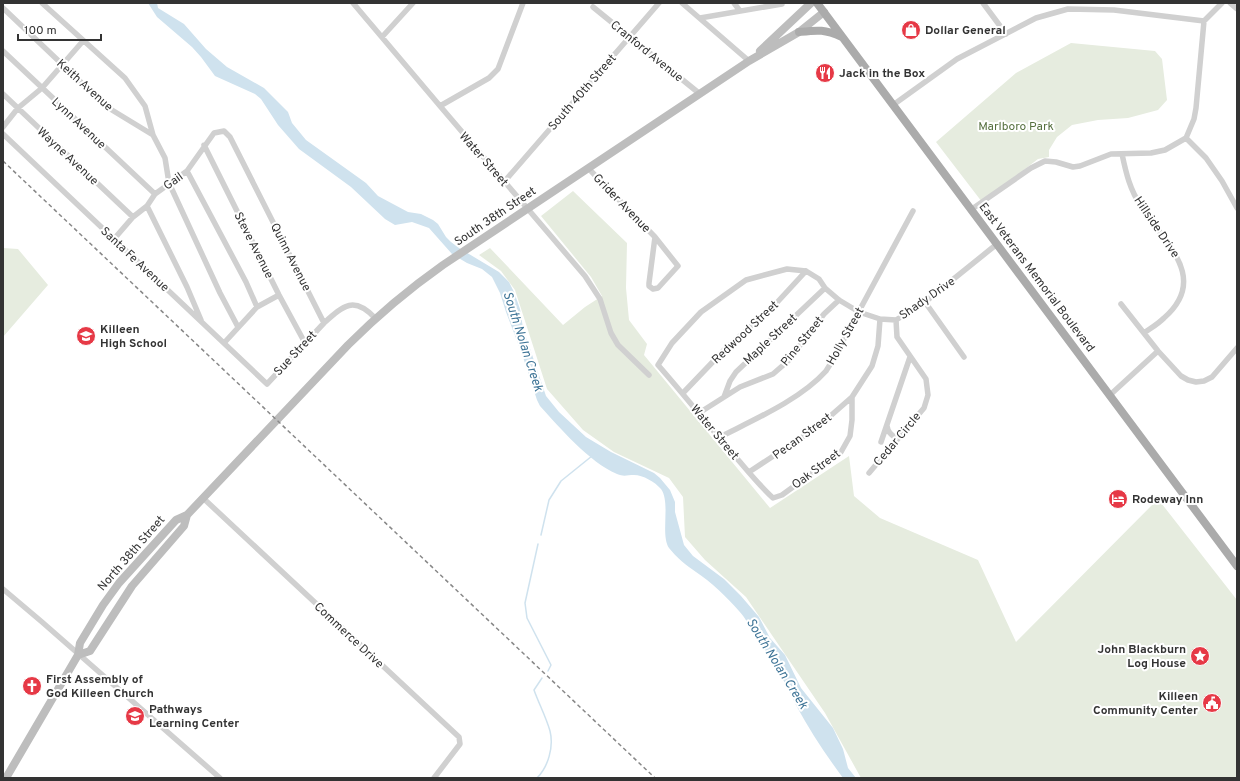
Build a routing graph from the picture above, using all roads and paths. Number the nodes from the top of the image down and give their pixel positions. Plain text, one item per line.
1 (42, 3) edge
2 (354, 3) edge
3 (413, 3) edge
4 (515, 3) edge
5 (659, 3) edge
6 (682, 3) edge
7 (734, 3) edge
8 (811, 3) edge
9 (817, 3) edge
10 (983, 3) edge
11 (1222, 3) edge
12 (1230, 3) edge
13 (782, 4) dead end
14 (522, 5) edge
15 (3, 8) edge
16 (593, 8) dead end
17 (1237, 9) edge
18 (740, 11) junction
19 (824, 12) junction
20 (700, 18) junction
21 (1204, 21) junction
22 (799, 32) junction
23 (1006, 34) junction
24 (382, 37) junction
25 (630, 37) junction
26 (843, 38) junction
27 (83, 41) junction
28 (3, 51) edge
29 (749, 62) junction
30 (62, 66) junction
31 (42, 88) junction
32 (3, 94) edge
33 (700, 94) junction
34 (893, 105) junction
35 (440, 106) junction
36 (18, 108) junction
37 (3, 127) edge
38 (3, 134) edge
39 (153, 135) junction
40 (230, 137) joint
41 (1186, 138) junction
42 (204, 145) junction
43 (1122, 154) junction
44 (588, 168) junction
45 (187, 171) junction
46 (504, 182) junction
47 (169, 183) junction
48 (155, 194) junction
49 (147, 206) junction
50 (1237, 208) edge
51 (528, 209) junction
52 (972, 209) junction
53 (913, 211) dead end
54 (133, 217) junction
55 (655, 237) junction
56 (114, 239) junction
57 (998, 244) junction
58 (806, 272) junction
59 (825, 288) junction
60 (279, 295) junction
61 (839, 300) junction
62 (925, 302) junction
63 (1121, 304) dead end
64 (257, 307) junction
65 (859, 312) junction
66 (376, 318) junction
67 (880, 319) junction
68 (896, 320) junction
69 (202, 322) junction
70 (324, 323) junction
71 (238, 326) junction
72 (1144, 333) junction
73 (224, 343) junction
74 (305, 343) junction
75 (1237, 348) edge
76 (1158, 351) junction
77 (964, 356) dead end
78 (910, 357) junction
79 (658, 365) joint
80 (649, 375) dead end
81 (267, 384) joint
82 (683, 393) junction
83 (1110, 395) junction
84 (724, 397) junction
85 (852, 397) junction
86 (699, 413) junction
87 (278, 419) joint
88 (887, 424) junction
89 (718, 438) junction
90 (897, 439) junction
91 (881, 442) dead end
92 (749, 472) junction
93 (869, 473) dead end
94 (203, 498) junction
95 (773, 498) joint
96 (187, 515) junction
97 (1237, 566) edge
98 (126, 574) junction
99 (135, 582) junction
100 (3, 589) edge
101 (78, 655) junction
102 (6, 778) edge
103 (220, 778) edge
104 (434, 778) edge

1 - 27 street
2 - 24 street, Water Street
3 - 24 street
4 - 14 street
5 - 25 street, South 40th Street
6 - 20 street
7 - 18 street
8 - 29 main road, South 38th Street
9 - 19 main road, East Veterans Memorial Boulevard
10 - 23 street
11 - 21 street
12 - 17 street
13 - 18 street
14 - 35 street
15 - 30 street, Keith Avenue
16 - 25 street, Cranford Avenue
18 - 20 street
19 - 22 main road, South 38th Street
19 - 26 main road, East Veterans Memorial Boulevard
20 - 29 street
21 - 23 street
21 - 41 street
22 - 26 main road
22 - 29 main road, South 38th Street
23 - 34 street
24 - 35 street, Water Street
25 - 33 street, Cranford Avenue
25 - 46 street, South 40th Street
26 - 34 main road, East Veterans Memorial Boulevard
27 - 30 street
27 - 39 street
28 - 31 street, Lynn Avenue
29 - 33 main road, South 38th Street
30 - 31 street
30 - 39 street, Keith Avenue
31 - 36 street
31 - 48 street, Lynn Avenue
32 - 36 street, Wayne Avenue
33 - 44 main road, South 38th Street
34 - 52 main road, East Veterans Memorial Boulevard
35 - 46 street, Water Street
36 - 37 street
36 - 54 street, Wayne Avenue
38 - 56 street, Santa Fe Avenue
39 - 47 street
40 - 42 street, Gail
40 - 70 street, Quinn Avenue
41 - 43 street
41 - 50 street
42 - 45 street, Gail
42 - 60 street, Steve Avenue
43 - 52 street
43 - 72 street, Hillside Drive
44 - 51 main road, South 38th Street
44 - 55 street, Grider Avenue
45 - 47 street, Gail
45 - 64 street
46 - 51 street, Water Street
47 - 48 street, Gail
47 - 71 street
48 - 49 street, Gail
49 - 54 street, Gail
49 - 69 street
51 - 66 main road, South 38th Street
51 - 80 street, Water Street
52 - 57 main road, East Veterans Memorial Boulevard
53 - 65 street, Holly Street
54 - 56 street, Gail
55 - 55 street, Grider Avenue
56 - 69 street, Santa Fe Avenue
57 - 62 street, Shady Drive
57 - 83 main road, East Veterans Memorial Boulevard
58 - 59 street, Shady Drive
58 - 79 street, Shady Drive
58 - 82 street, Redwood Street
59 - 61 street, Shady Drive
59 - 84 street, Maple Street
60 - 64 street
60 - 74 street, Steve Avenue
61 - 65 street, Shady Drive
61 - 84 street, Pine Street
62 - 68 street, Shady Drive
62 - 77 street
63 - 72 street
64 - 71 street
65 - 67 street, Shady Drive
65 - 89 street, Holly Street
66 - 70 street
66 - 87 main road, South 38th Street
67 - 68 street, Shady Drive
67 - 85 street
68 - 78 street, Cedar Circle
69 - 73 street, Santa Fe Avenue
70 - 74 street, Sue Street
71 - 73 street
72 - 76 street
73 - 81 street, Santa Fe Avenue
74 - 81 street, Sue Street
75 - 76 street
76 - 83 street
78 - 88 street
78 - 90 street, Cedar Circle
79 - 82 street, Water Street
82 - 86 street, Water Street
83 - 97 main road, East Veterans Memorial Boulevard
84 - 86 street, Pine Street
85 - 92 street, Pecan Street
85 - 95 street, Oak Street
86 - 89 street, Water Street
87 - 94 main road, North 38th Street
88 - 90 street
88 - 91 street
89 - 92 street, Water Street
90 - 93 street, Cedar Circle
92 - 95 street, Water Street
94 - 96 main road, North 38th Street
94 - 104 street, Commerce Drive
96 - 98 main road, North 38th Street
96 - 99 main road, North 38th Street
98 - 99 main road
98 - 101 main road, North 38th Street
99 - 101 main road, North 38th Street
100 - 101 street
101 - 102 main road, North 38th Street
101 - 103 street

